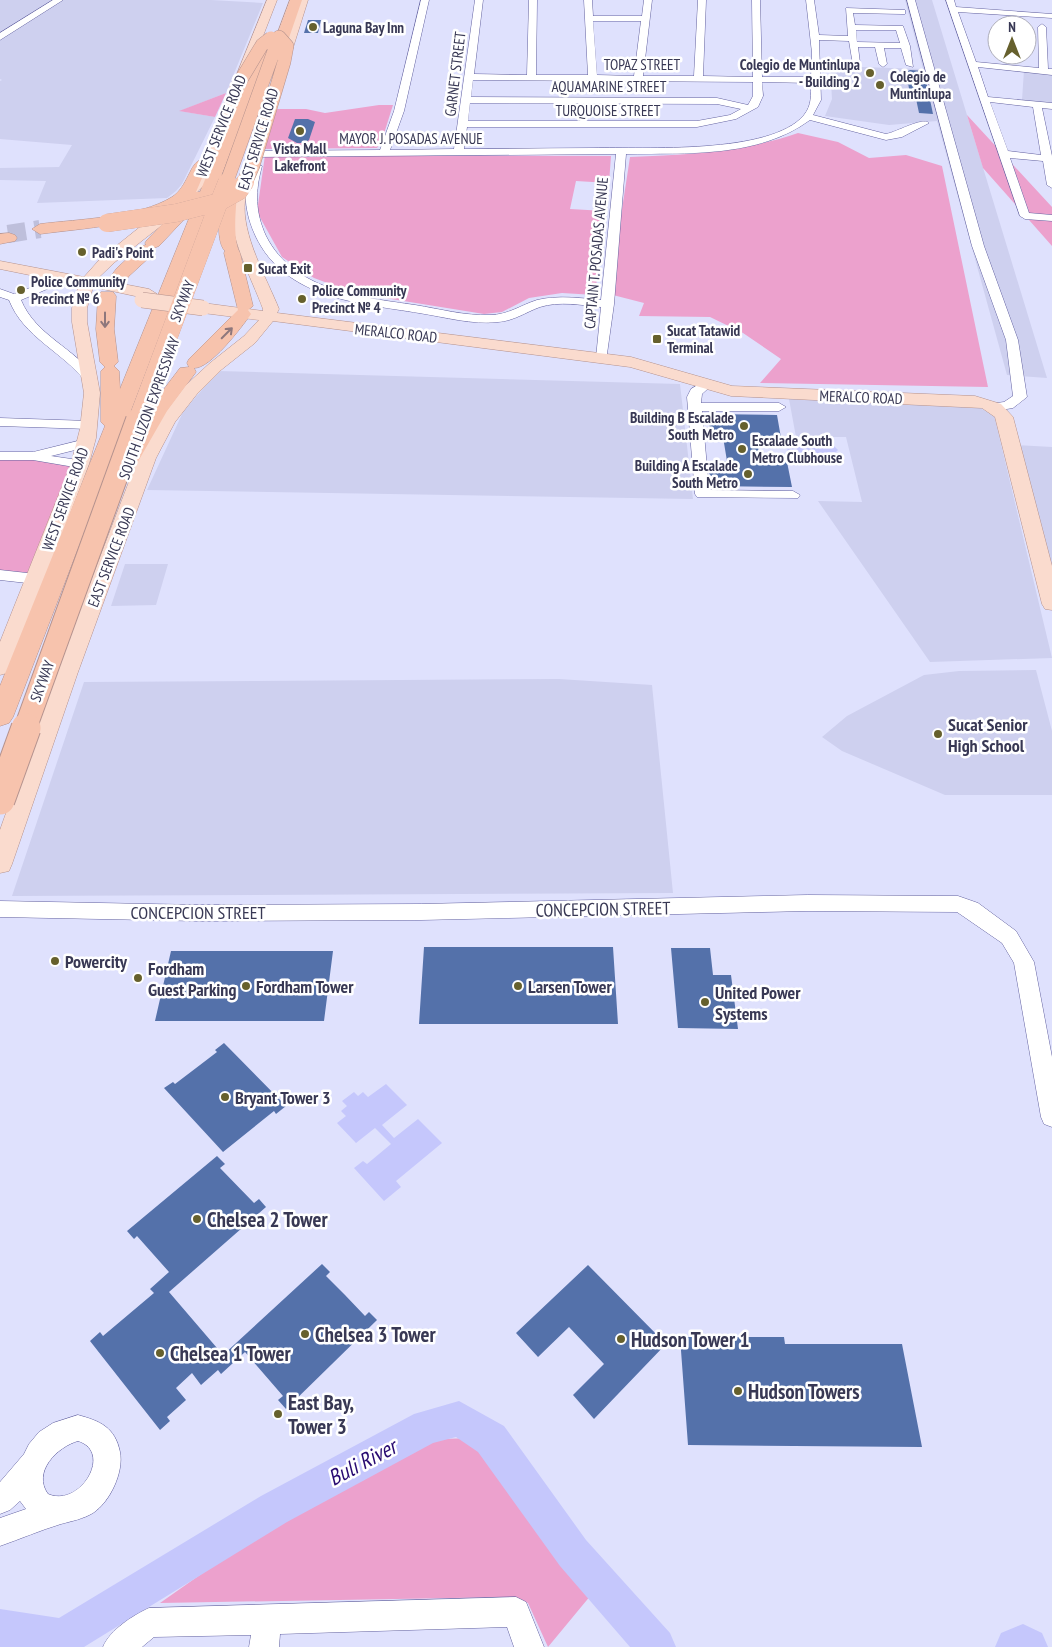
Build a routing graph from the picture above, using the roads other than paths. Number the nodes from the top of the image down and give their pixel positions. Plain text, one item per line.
1 (59, 0) edge
2 (272, 0) edge
3 (284, 0) edge
4 (292, 0) edge
5 (296, 0) edge
6 (303, 0) edge
7 (425, 0) edge
8 (479, 0) edge
9 (533, 0) edge
10 (588, 0) edge
11 (648, 0) edge
12 (702, 0) edge
13 (756, 0) edge
14 (810, 0) edge
15 (911, 0) edge
16 (983, 0) edge
17 (952, 4) edge
18 (1049, 7) dead end
19 (985, 11) junction
20 (1050, 16) edge
21 (588, 18) junction
22 (850, 18) junction
23 (646, 19) junction
24 (902, 20) junction
25 (1043, 27) edge
26 (0, 37) edge
27 (275, 37) junction
28 (813, 37) junction
29 (854, 41) junction
30 (879, 45) junction
31 (906, 46) junction
32 (856, 63) dead end
33 (883, 64) dead end
34 (971, 64) junction
35 (910, 65) dead end
36 (1007, 65) edge
37 (1008, 68) junction
38 (1048, 72) edge
39 (470, 77) junction
40 (530, 78) junction
41 (593, 78) junction
42 (638, 78) junction
43 (698, 78) junction
44 (758, 78) junction
45 (815, 80) junction
46 (984, 99) junction
47 (467, 100) junction
48 (1037, 104) junction
49 (1052, 106) edge
50 (750, 108) junction
51 (808, 117) junction
52 (463, 124) junction
53 (924, 124) dead end
54 (384, 151) junction
55 (459, 151) junction
56 (619, 151) junction
57 (256, 154) junction
58 (1003, 154) junction
59 (1050, 159) edge
60 (215, 169) junction
61 (1052, 185) edge
62 (230, 187) junction
63 (1052, 218) edge
64 (0, 265) edge
65 (0, 276) edge
66 (61, 276) junction
67 (48, 285) junction
68 (86, 286) junction
69 (110, 291) junction
70 (0, 293) edge
71 (14, 298) junction
72 (605, 304) junction
73 (243, 310) junction
74 (270, 313) junction
75 (600, 358) junction
76 (91, 378) junction
77 (706, 384) junction
78 (695, 407) junction
79 (779, 407) dead end
80 (994, 407) junction
81 (0, 422) edge
82 (88, 434) junction
83 (0, 456) edge
84 (33, 456) junction
85 (129, 461) junction
86 (90, 464) junction
87 (793, 495) dead end
88 (0, 575) edge
89 (36, 579) junction
90 (1052, 604) edge
91 (0, 668) edge
92 (0, 717) edge
93 (0, 764) edge
94 (0, 800) edge
95 (0, 815) edge
96 (0, 864) edge
97 (0, 909) edge
98 (1052, 1117) edge
99 (32, 1463) junction
100 (0, 1500) edge
101 (60, 1511) junction
102 (0, 1532) edge
103 (266, 1633) edge
104 (118, 1647) edge
105 (529, 1647) edge

1 - 26 street
2 - 68 main road, WEST SERVICE ROAD
3 - 27 highway, SKYWAY
3 - 60 highway, SOUTH LUZON EXPRESSWAY
4 - 27 highway, SKYWAY
5 - 62 highway, SOUTH LUZON EXPRESSWAY
6 - 57 main road, EAST SERVICE ROAD
7 - 54 street
8 - 39 street, GARNET STREET
9 - 40 street
10 - 21 street
11 - 23 street
12 - 43 street
13 - 44 street
14 - 28 street
15 - 80 street
16 - 19 street
17 - 19 street
17 - 34 street
18 - 20 street
19 - 20 street
21 - 23 street
21 - 41 street
22 - 24 street
22 - 24 street
22 - 29 street
23 - 42 street
24 - 31 street
25 - 38 street
27 - 27 highway, bridge
27 - 93 highway, SKYWAY, bridge
27 - 94 highway, SKYWAY, bridge
28 - 29 street
28 - 45 street
29 - 30 street
29 - 32 street
30 - 31 street
30 - 33 street
31 - 35 street
34 - 37 street
34 - 46 street
36 - 37 street
37 - 38 street
39 - 40 street, TOPAZ STREET
39 - 47 street, GARNET STREET
40 - 41 street, TOPAZ STREET
41 - 42 street, TOPAZ STREET
42 - 43 street, TOPAZ STREET
43 - 44 street, TOPAZ STREET
44 - 45 street, TOPAZ STREET
44 - 50 street
45 - 51 street
46 - 48 street
46 - 58 street
47 - 50 street, AQUAMARINE STREET
47 - 52 street, GARNET STREET
48 - 49 street
48 - 59 street
50 - 52 street, TURQUOISE STREET
51 - 53 street
51 - 56 street, MAYOR J. POSADAS AVENUE
52 - 55 street, GARNET STREET
54 - 55 street, MAYOR J. POSADAS AVENUE
54 - 57 street, MAYOR J. POSADAS AVENUE
55 - 56 street, MAYOR J. POSADAS AVENUE
56 - 72 street, CAPTAIN T. POSADAS AVENUE
57 - 72 street
57 - 74 main road, EAST SERVICE ROAD
58 - 59 street
58 - 63 street
59 - 61 street
60 - 69 highway
60 - 86 highway, SOUTH LUZON EXPRESSWAY
62 - 73 highway
62 - 85 highway, SOUTH LUZON EXPRESSWAY
64 - 66 main road
65 - 67 main road
66 - 67 main road
66 - 68 main road
67 - 68 main road
67 - 71 street
68 - 69 main road, MERALCO ROAD
68 - 76 main road, WEST SERVICE ROAD
69 - 73 main road, MERALCO ROAD, bridge
69 -> 86 highway
70 - 71 street
71 - 76 street
72 - 75 street, CAPTAIN T. POSADAS AVENUE
73 - 74 main road, MERALCO ROAD
85 -> 73 highway
74 - 75 main road, MERALCO ROAD
74 - 96 main road, EAST SERVICE ROAD
75 - 77 main road, MERALCO ROAD
76 - 82 main road, WEST SERVICE ROAD
77 - 78 street
77 - 80 main road, MERALCO ROAD
78 - 79 street
78 - 87 street
80 - 90 main road
81 - 82 street
82 - 84 street
82 - 86 main road, WEST SERVICE ROAD
83 - 84 street
84 - 86 street
85 - 95 highway, SOUTH LUZON EXPRESSWAY
86 - 89 main road, WEST SERVICE ROAD
86 - 92 highway, SOUTH LUZON EXPRESSWAY
88 - 89 street
89 - 91 main road, WEST SERVICE ROAD
97 - 98 street, CONCEPCION STREET
99 - 100 street
99 - 101 street
99 - 101 street
101 - 102 street
103 - 104 street
103 - 105 street

